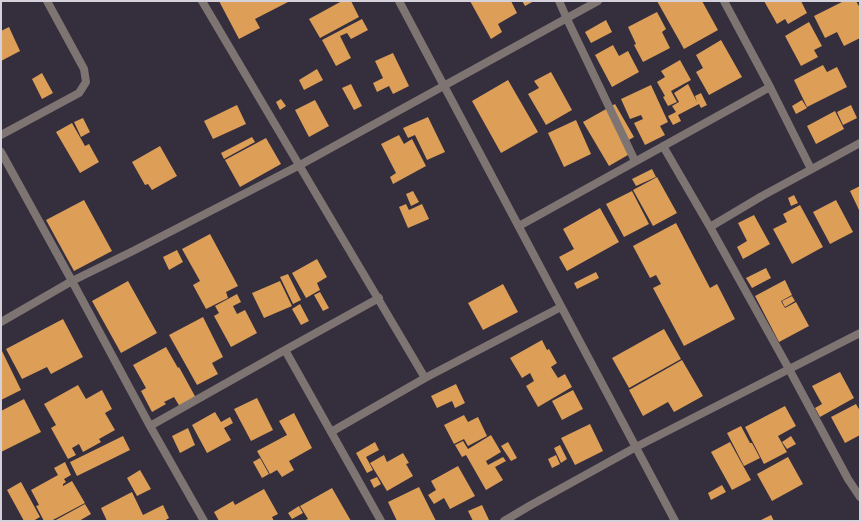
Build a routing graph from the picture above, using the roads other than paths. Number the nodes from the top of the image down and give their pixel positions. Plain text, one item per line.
1 (47, 1) edge
2 (202, 1) edge
3 (399, 1) edge
4 (559, 1) edge
5 (598, 1) edge
6 (724, 1) edge
7 (567, 19) junction
8 (444, 86) junction
9 (770, 86) junction
10 (1, 135) edge
11 (860, 143) edge
12 (663, 146) junction
13 (1, 152) edge
14 (635, 161) junction
15 (300, 165) junction
16 (811, 170) junction
17 (519, 226) junction
18 (710, 227) junction
19 (72, 281) junction
20 (379, 298) junction
21 (562, 307) junction
22 (1, 322) edge
23 (860, 333) edge
24 (285, 350) junction
25 (789, 369) junction
26 (425, 378) junction
27 (150, 426) junction
28 (331, 432) junction
29 (636, 447) junction
30 (860, 497) edge
31 (204, 521) edge
32 (381, 521) edge
33 (504, 521) edge
34 (675, 521) edge

1 - 10 street
2 - 15 street
3 - 8 street
4 - 7 street
5 - 7 street
6 - 9 street
7 - 8 street
7 - 14 street
8 - 15 street
8 - 17 street
9 - 12 street
9 - 16 street
11 - 16 street
12 - 14 street
12 - 18 street
13 - 19 street
14 - 17 street
15 - 19 street
15 - 20 street
16 - 18 street
17 - 21 street
18 - 25 street
19 - 22 street
19 - 27 street
20 - 24 street
20 - 26 street
21 - 26 street
21 - 29 street
23 - 25 street
24 - 27 street
24 - 28 street
25 - 29 street
25 - 30 street
26 - 28 street
27 - 31 street
28 - 32 street
29 - 33 street
29 - 34 street

